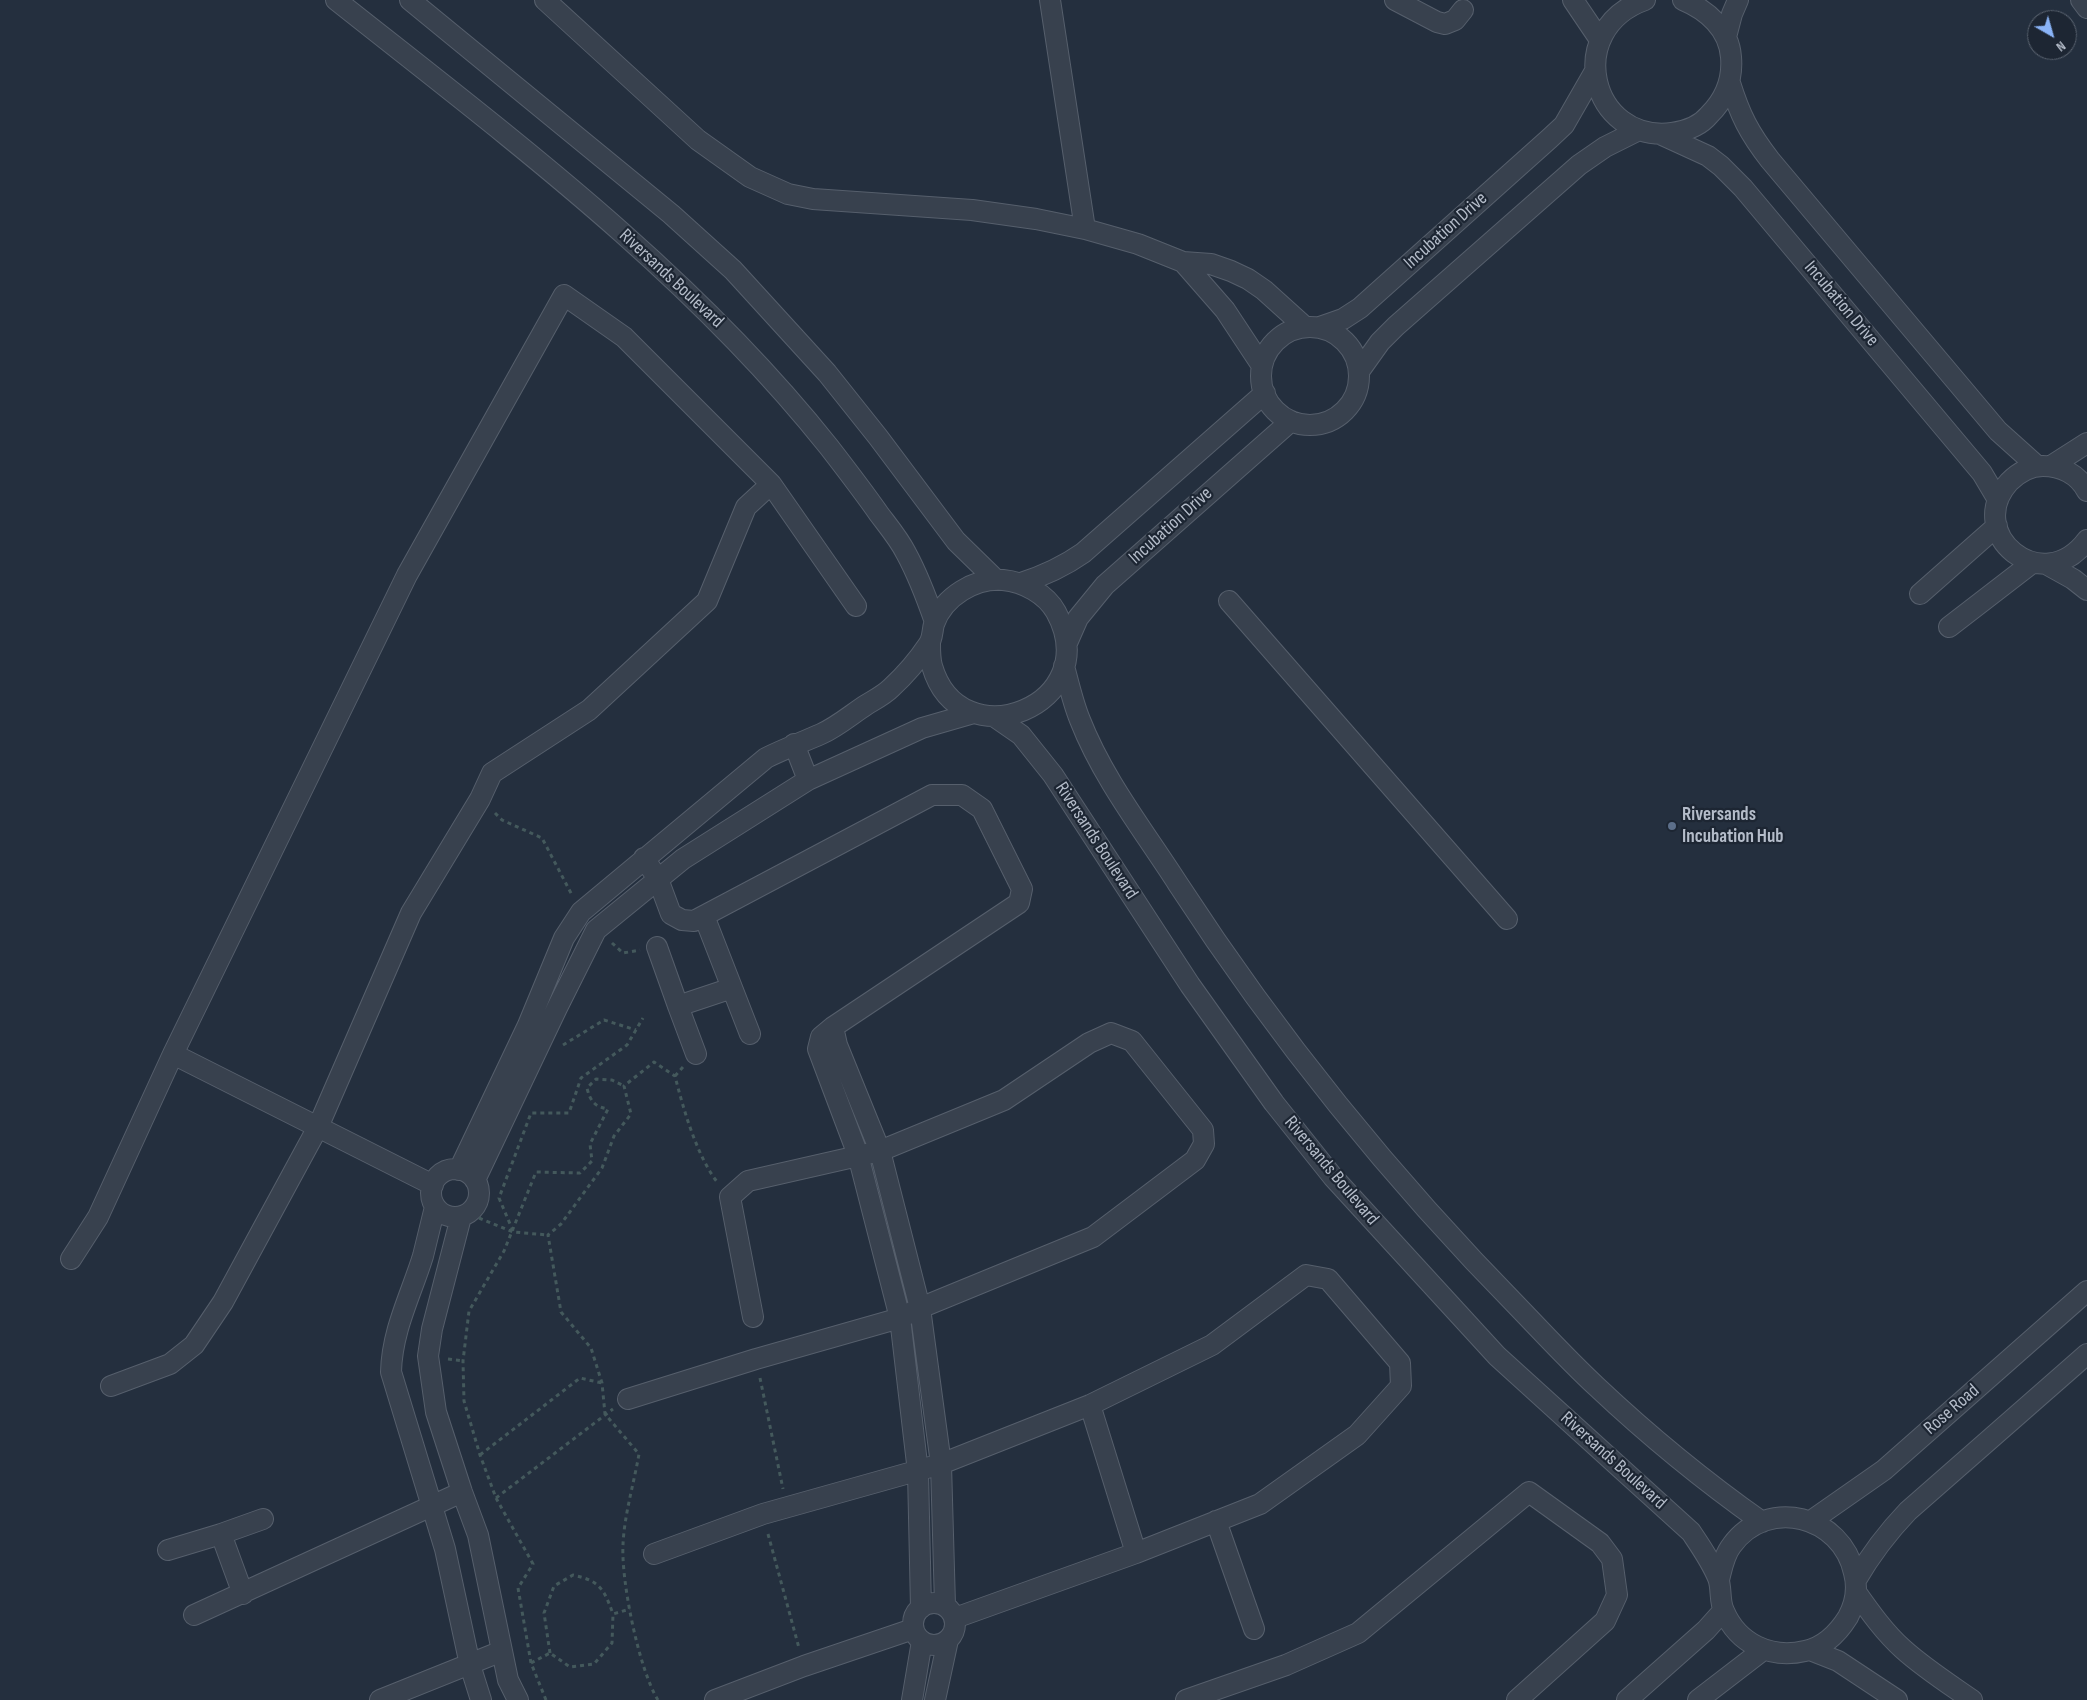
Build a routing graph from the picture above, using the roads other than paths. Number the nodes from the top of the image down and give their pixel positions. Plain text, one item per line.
1 (336, 0) edge
2 (410, 0) edge
3 (546, 0) edge
4 (1050, 0) edge
5 (1395, 0) edge
6 (1573, 0) edge
7 (1682, 0) edge
8 (1738, 0) edge
9 (2081, 0) edge
10 (1636, 1) edge
11 (2087, 8) edge
12 (1463, 10) dead end
13 (1726, 37) junction
14 (1600, 40) junction
15 (1595, 71) junction
16 (1730, 83) junction
17 (1639, 130) junction
18 (1660, 134) junction
19 (1085, 229) junction
20 (1183, 262) junction
21 (1313, 327) junction
22 (1262, 366) junction
23 (1360, 370) junction
24 (1265, 393) junction
25 (1291, 421) junction
26 (2087, 443) edge
27 (2044, 466) junction
28 (771, 484) junction
29 (2087, 491) edge
30 (1998, 500) junction
31 (1997, 526) junction
32 (2087, 540) edge
33 (2039, 564) junction
34 (996, 580) junction
35 (1021, 583) junction
36 (2087, 590) edge
37 (1920, 594) dead end
38 (1229, 601) dead end
39 (856, 606) dead end
40 (935, 622) junction
41 (1949, 627) dead end
42 (1067, 643) junction
43 (930, 644) junction
44 (1064, 666) junction
45 (974, 713) junction
46 (995, 717) junction
47 (794, 744) junction
48 (808, 780) junction
49 (644, 858) junction
50 (658, 879) junction
51 (704, 916) junction
52 (1507, 920) dead end
53 (657, 947) road end
54 (732, 988) junction
55 (678, 1006) junction
56 (833, 1027) junction
57 (750, 1034) dead end
58 (173, 1054) junction
59 (696, 1054) dead end
60 (318, 1127) junction
61 (880, 1151) junction
62 (858, 1155) junction
63 (467, 1175) junction
64 (432, 1185) junction
65 (435, 1207) junction
66 (465, 1215) junction
67 (71, 1259) dead end
68 (2087, 1291) edge
69 (920, 1308) junction
70 (753, 1317) dead end
71 (900, 1318) junction
72 (2087, 1354) edge
73 (111, 1386) dead end
74 (628, 1399) road end
75 (1090, 1405) junction
76 (941, 1464) junction
77 (918, 1472) junction
78 (462, 1492) junction
79 (430, 1506) junction
80 (263, 1519) dead end
81 (1811, 1521) junction
82 (1216, 1522) junction
83 (1762, 1522) junction
84 (222, 1534) junction
85 (168, 1550) dead end
86 (1136, 1553) junction
87 (654, 1554) dead end
88 (1719, 1580) junction
89 (1856, 1586) junction
90 (243, 1594) junction
91 (921, 1608) junction
92 (1723, 1611) junction
93 (950, 1612) junction
94 (194, 1616) dead end
95 (1254, 1629) dead end
96 (918, 1635) junction
97 (948, 1640) junction
98 (1763, 1650) junction
99 (1810, 1650) junction
100 (502, 1651) junction
101 (470, 1665) junction
102 (1215, 1696) edge
103 (380, 1700) edge
104 (481, 1700) edge
105 (518, 1700) edge
106 (715, 1700) edge
107 (912, 1700) edge
108 (935, 1700) edge
109 (1186, 1700) edge
110 (1517, 1700) edge
111 (1627, 1700) edge
112 (1698, 1700) edge
113 (1897, 1700) edge
114 (1972, 1700) edge

1 - 40 street, Riversands Boulevard
2 - 34 street
3 - 19 street
4 - 19 street
5 - 12 street
6 - 14 street
7 - 13 street
8 - 13 street
9 - 11 street
10 - 14 street
13 - 16 street
14 - 15 street
15 - 17 street
15 - 21 street, Incubation Drive
16 - 18 street
16 - 27 street, Incubation Drive
17 - 18 street
17 - 23 street, Incubation Drive
18 - 30 street, Incubation Drive
19 - 20 street
20 - 21 street
20 - 22 street
21 - 22 street
21 - 23 street
22 - 24 street
23 - 25 street
24 - 25 street
24 - 35 street, Incubation Drive
25 - 42 street, Incubation Drive
26 - 27 street
27 - 29 street
27 - 30 street
28 - 39 street
28 - 58 street
28 - 60 street
30 - 31 street
31 - 33 street
31 - 37 street
32 - 33 street
33 - 36 street
33 - 41 street
34 - 35 street
34 - 40 street
35 - 42 street
38 - 52 street
40 - 43 street
42 - 44 street
43 - 45 street
43 - 47 street
44 - 46 street
44 - 83 street
45 - 46 street
45 - 48 street
46 - 88 street, Riversands Boulevard
47 - 48 street
47 - 49 street
48 - 50 street
49 - 50 street
49 - 63 street
50 - 51 street
50 - 63 street
51 - 54 street
51 - 56 street
53 - 55 street
54 - 55 street
54 - 57 street
55 - 59 street
56 - 61 street
56 - 62 street
58 - 60 street
58 - 67 street
60 - 64 street
60 - 73 street
61 - 62 street
61 - 69 street
61 - 69 street
62 - 70 street
62 - 71 street
63 - 64 street
63 - 66 street
64 - 65 street
65 - 66 street
65 - 79 street
66 - 78 street
68 - 81 street, Rose Road
69 - 71 street
69 - 76 street
71 - 74 street
71 - 77 street
72 - 89 street
75 - 76 street
75 - 82 street
75 - 86 street
76 - 77 street
76 - 93 street
77 - 87 street
77 - 91 street
78 - 79 street
78 - 100 street
79 - 90 street
79 - 101 street
80 - 84 street
81 - 83 street
81 - 89 street
82 - 86 street
82 - 95 street
83 - 88 street
84 - 85 street
84 - 90 street
86 - 93 street
88 - 92 street
89 - 99 street
89 - 114 street
90 - 94 street
91 - 93 street
91 - 96 street
92 - 98 street
92 - 111 street
93 - 97 street
96 - 97 street
96 - 106 street
96 - 107 street
97 - 108 street
98 - 99 street
98 - 112 street
99 - 113 street
100 - 101 street
100 - 105 street
101 - 103 street
101 - 104 street
102 - 109 street
102 - 110 street

